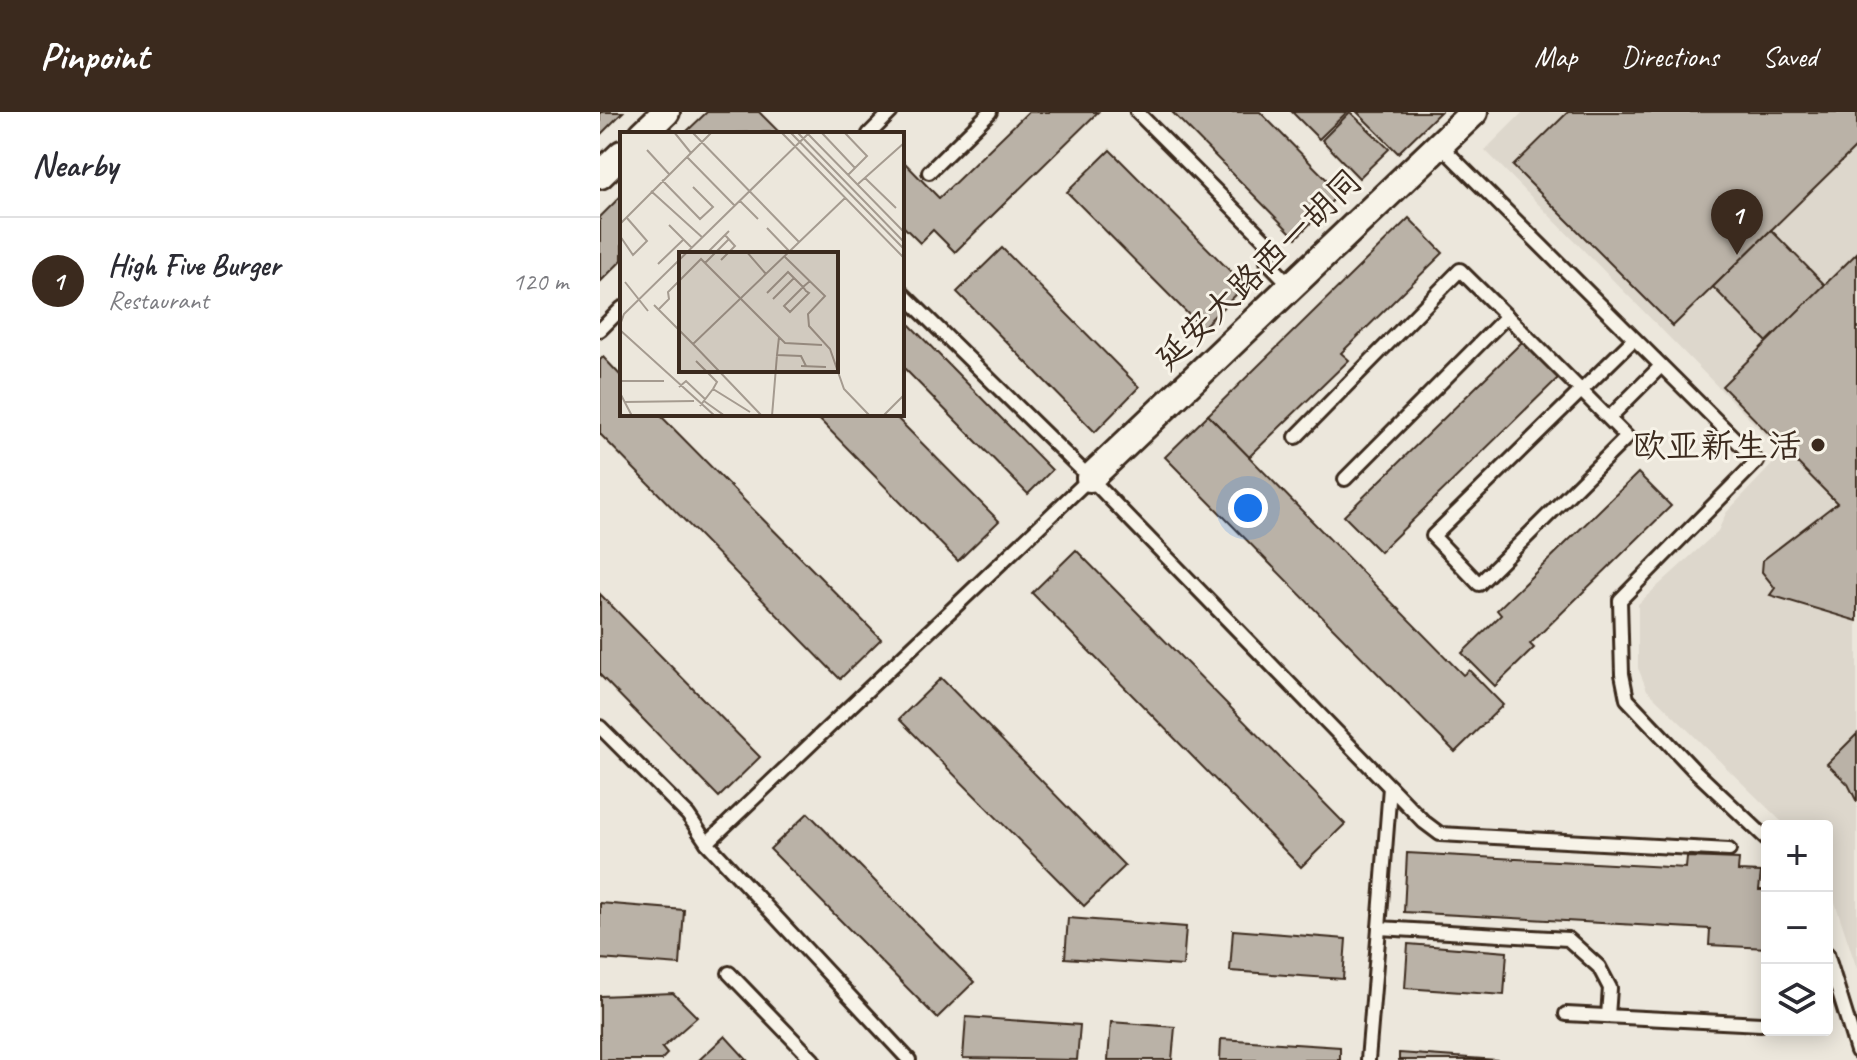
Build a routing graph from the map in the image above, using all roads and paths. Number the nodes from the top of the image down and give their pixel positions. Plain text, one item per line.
1 (666, 112) edge
2 (891, 112) edge
3 (990, 112) edge
4 (1137, 112) edge
5 (1474, 112) edge
6 (645, 132) edge
7 (871, 132) edge
8 (1440, 145) junction
9 (620, 156) edge
10 (929, 172) dead end
11 (600, 175) edge
12 (1292, 287) junction
13 (904, 295) edge
14 (620, 310) edge
15 (1507, 316) junction
16 (600, 330) edge
17 (1634, 339) junction
18 (1661, 366) junction
19 (1581, 390) junction
20 (1609, 418) junction
21 (1296, 437) dead end
22 (1090, 478) junction
23 (1345, 479) dead end
24 (600, 727) edge
25 (1390, 787) junction
26 (1761, 833) edge
27 (707, 843) junction
28 (1729, 850) dead end
29 (1379, 928) junction
30 (1830, 964) edge
31 (729, 973) dead end
32 (1566, 1014) dead end
33 (1608, 1016) junction
34 (1761, 1024) dead end
35 (1857, 1051) edge
36 (813, 1060) edge
37 (909, 1060) edge
38 (1368, 1060) edge

1 - 6 street
2 - 7 lane
3 - 10 lane
4 - 12 lane
5 - 8 street, 延安大路西一胡同
8 - 12 street, 延安大路西一胡同
8 - 17 lane
9 - 11 street
12 - 22 street, 延安大路西一胡同
13 - 22 lane
14 - 16 lane
15 - 19 lane
15 - 21 lane
15 - 23 lane
17 - 18 lane
17 - 19 lane
18 - 20 lane
18 - 26 lane
19 - 20 lane
19 - 20 lane
22 - 25 lane
22 - 27 lane
24 - 27 lane
25 - 28 lane
25 - 29 lane
27 - 37 lane
29 - 33 lane
29 - 38 lane
30 - 35 lane
31 - 36 lane
32 - 33 lane
33 - 34 lane

